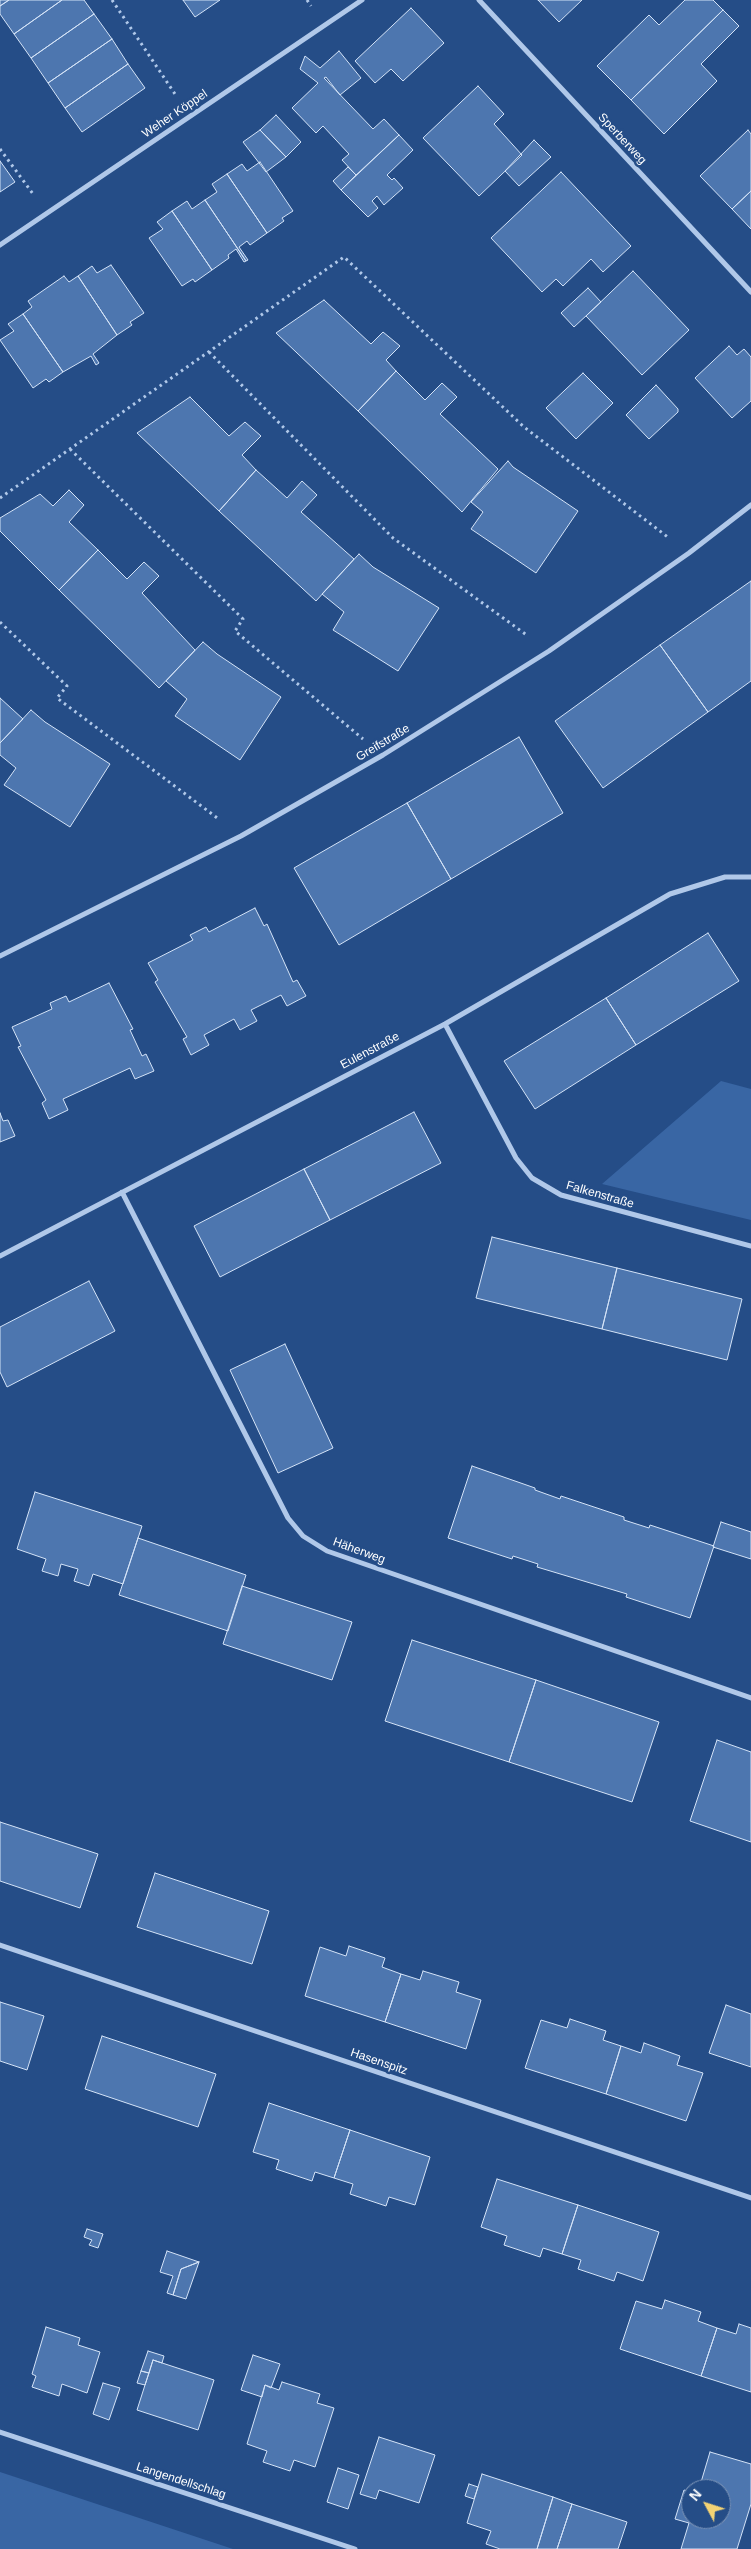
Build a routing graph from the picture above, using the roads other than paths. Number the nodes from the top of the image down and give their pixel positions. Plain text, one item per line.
1 (362, 0) edge
2 (479, 0) edge
3 (0, 244) edge
4 (751, 292) edge
5 (751, 505) edge
6 (751, 878) edge
7 (0, 956) edge
8 (444, 1024) junction
9 (122, 1192) junction
10 (751, 1246) edge
11 (0, 1256) edge
12 (751, 1698) edge
13 (0, 1945) edge
14 (751, 2198) edge
15 (0, 2432) edge
16 (356, 2549) edge

1 - 3 street, Weher Köppel
2 - 4 street, Sperberweg
5 - 7 street, Greifstraße
6 - 8 street, Eulenstraße
8 - 9 street, Eulenstraße
8 - 10 street, Falkenstraße
9 - 11 street, Eulenstraße
9 - 12 street, Häherweg
13 - 14 street, Hasenspitz
15 - 16 street, Langendellschlag

